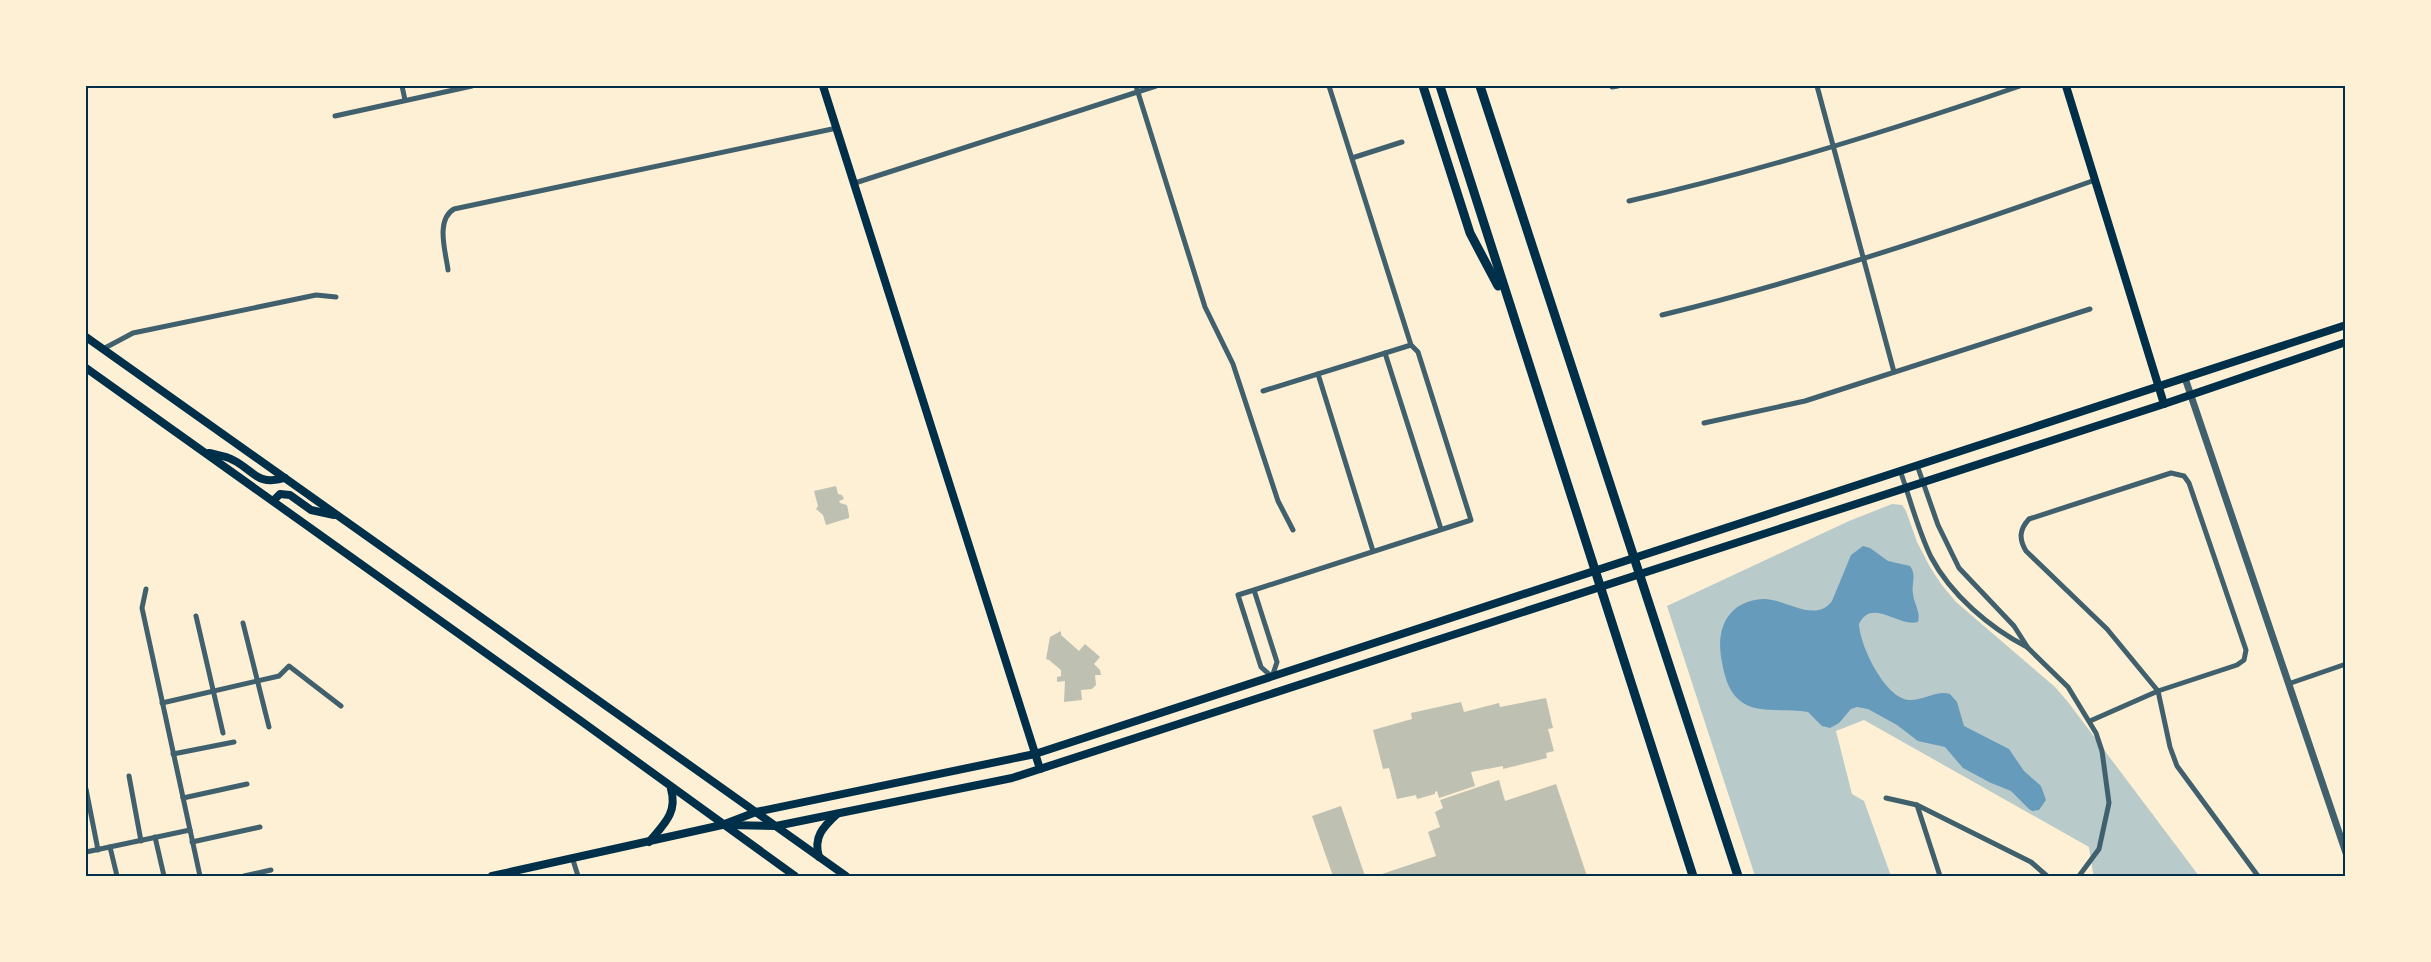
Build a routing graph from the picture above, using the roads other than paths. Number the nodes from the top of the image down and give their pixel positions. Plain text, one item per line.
1 (402, 86) edge
2 (472, 86) edge
3 (823, 86) edge
4 (1156, 86) edge
5 (1329, 86) edge
6 (1423, 86) edge
7 (1440, 86) edge
8 (1817, 86) edge
9 (2020, 86) edge
10 (2066, 86) edge
11 (1137, 88) edge
12 (1482, 89) edge
13 (405, 100) junction
14 (335, 116) dead end
15 (837, 128) junction
16 (1402, 142) dead end
17 (1833, 145) junction
18 (1352, 158) junction
19 (2095, 180) junction
20 (855, 183) junction
21 (1629, 201) dead end
22 (1864, 260) junction
23 (448, 270) dead end
24 (336, 297) dead end
25 (1509, 307) junction
26 (2090, 309) dead end
27 (1662, 315) dead end
28 (2346, 325) edge
29 (86, 337) edge
30 (2346, 342) edge
31 (1411, 345) junction
32 (103, 349) junction
33 (1385, 352) junction
34 (86, 368) edge
35 (1894, 372) junction
36 (1318, 374) junction
37 (2185, 378) junction
38 (2159, 386) junction
39 (1263, 391) dead end
40 (2190, 393) junction
41 (2164, 404) junction
42 (1704, 423) dead end
43 (203, 451) junction
44 (1917, 465) junction
45 (1900, 471) junction
46 (285, 478) junction
47 (1923, 482) junction
48 (1906, 488) junction
49 (273, 501) junction
50 (337, 516) junction
51 (1441, 529) junction
52 (1293, 531) dead end
53 (1373, 551) junction
54 (146, 589) dead end
55 (1254, 590) junction
56 (196, 616) dead end
57 (243, 623) dead end
58 (2028, 648) junction
59 (2346, 664) edge
60 (1272, 677) junction
61 (256, 681) junction
62 (2288, 684) junction
63 (1239, 688) junction
64 (2158, 690) junction
65 (212, 692) junction
66 (1277, 693) junction
67 (1195, 702) junction
68 (162, 703) junction
69 (1244, 704) junction
70 (341, 706) dead end
71 (1180, 707) junction
72 (1199, 718) junction
73 (2090, 721) junction
74 (1185, 722) junction
75 (1122, 726) junction
76 (269, 727) dead end
77 (223, 733) dead end
78 (1099, 734) junction
79 (234, 742) dead end
80 (1126, 742) junction
81 (1104, 749) junction
82 (173, 754) junction
83 (1035, 754) junction
84 (1040, 769) junction
85 (129, 777) dead end
86 (247, 784) dead end
87 (671, 788) junction
88 (86, 789) edge
89 (183, 798) junction
90 (1886, 798) dead end
91 (1917, 805) junction
92 (756, 812) junction
93 (837, 814) junction
94 (722, 825) junction
95 (776, 826) junction
96 (260, 827) dead end
97 (190, 830) junction
98 (155, 837) junction
99 (141, 841) junction
100 (192, 842) junction
101 (649, 842) junction
102 (110, 847) junction
103 (98, 850) junction
104 (86, 852) edge
105 (2346, 853) edge
106 (820, 857) junction
107 (573, 860) junction
108 (271, 870) dead end
109 (117, 876) edge
110 (164, 876) edge
111 (200, 876) edge
112 (244, 876) edge
113 (492, 876) edge
114 (578, 876) edge
115 (795, 876) edge
116 (846, 876) edge
117 (1693, 876) edge
118 (1738, 876) edge
119 (1940, 876) edge
120 (2047, 876) edge
121 (2079, 876) edge
122 (2258, 876) edge

1 - 13 street
2 - 13 street
3 - 15 main road
4 - 11 street
5 - 18 street
6 - 25 highway
7 - 25 highway
8 - 17 street
9 - 17 street
10 - 19 main road
11 - 20 street
11 - 52 street
12 - 118 highway
13 - 14 street
15 - 20 main road
15 - 23 street
16 - 18 street
17 - 21 street
17 - 22 street
18 - 31 street
19 - 22 street
19 - 38 main road
20 - 83 main road
22 - 27 street
22 - 35 street
24 - 32 street
25 - 117 highway
26 - 35 street
28 - 37 main road
29 - 32 main road
30 - 40 main road
31 - 33 street
31 - 51 street
32 - 46 main road
33 - 36 street
33 - 51 street
34 - 43 main road
35 - 42 street
36 - 39 street
36 - 53 street
37 - 38 main road
37 - 40 street
38 - 41 main road
38 - 44 main road
40 - 41 main road
40 - 62 street
41 - 47 main road
43 - 46 main road
43 - 49 main road
44 - 45 main road
44 - 47 street
45 - 48 street
45 - 60 main road
46 - 50 main road
47 - 48 main road
47 - 58 street
48 - 58 street
48 - 66 main road
49 - 50 main road
49 - 87 main road
50 - 92 main road
51 - 53 street
53 - 55 street
54 - 68 street
55 - 60 street
55 - 60 street
56 - 65 street
57 - 61 street
58 - 73 street
59 - 62 street
60 - 63 main road
60 - 66 main road
61 - 65 street
61 - 70 street
61 - 76 street
62 - 105 street
63 - 67 main road
63 - 69 main road
64 - 64 street
64 - 73 street
64 - 122 street
65 - 68 street
65 - 77 street
66 - 69 main road
67 - 71 main road
67 - 72 main road
68 - 82 street
69 - 72 main road
71 - 74 main road
71 - 75 main road
72 - 74 main road
73 - 121 street
74 - 80 main road
75 - 78 main road
75 - 80 main road
78 - 81 main road
78 - 83 main road
79 - 82 street
80 - 81 main road
81 - 84 main road
82 - 89 street
83 - 84 main road
83 - 92 main road
84 - 93 main road
85 - 99 street
86 - 89 street
87 - 94 main road
87 - 101 main road
88 - 103 street
89 - 97 street
90 - 91 street
91 - 119 street
91 - 120 street
92 - 94 main road
92 - 95 main road
93 - 95 main road
93 - 106 main road
94 - 95 main road
94 - 101 main road
94 - 115 main road
95 - 106 main road
96 - 100 street
97 - 98 street
97 - 100 street
98 - 99 street
98 - 110 street
99 - 102 street
100 - 111 street
101 - 107 main road
102 - 103 street
102 - 109 street
103 - 104 street
106 - 116 main road
107 - 113 main road
107 - 114 street
108 - 112 street

